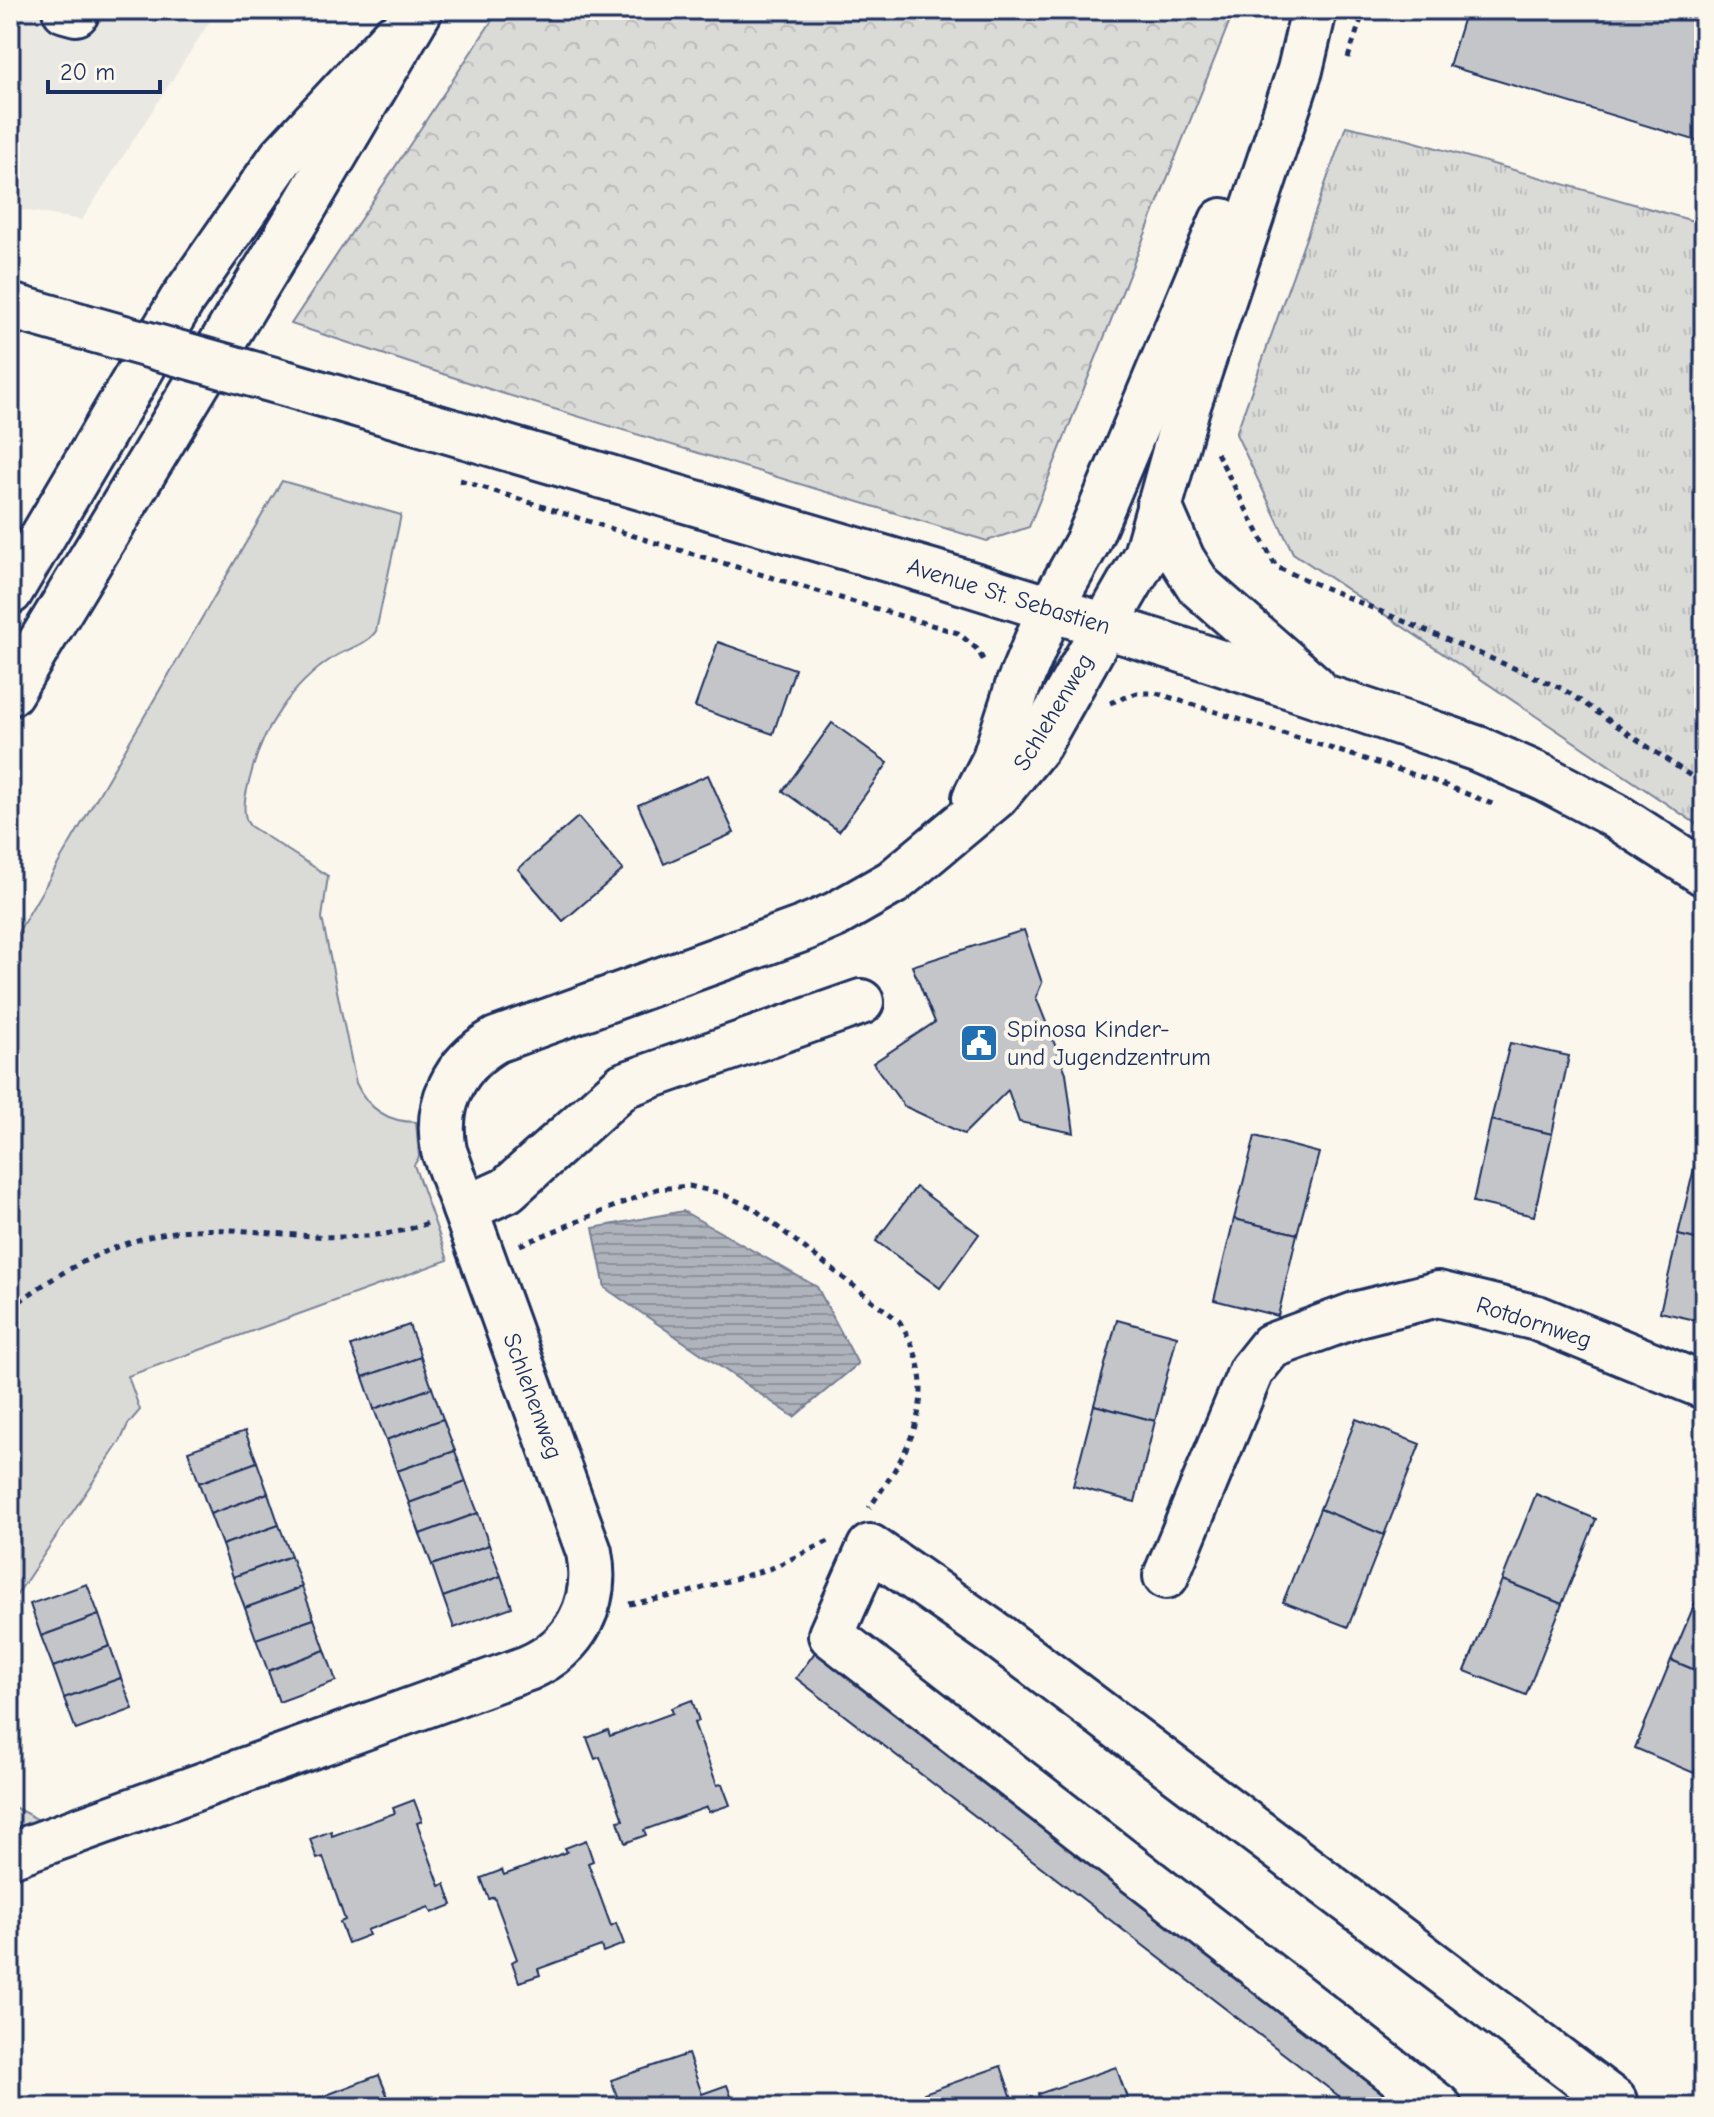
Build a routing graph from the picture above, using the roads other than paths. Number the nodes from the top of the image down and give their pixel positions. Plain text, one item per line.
1 (65, 10) edge
2 (77, 10) edge
3 (419, 10) edge
4 (1292, 10) edge
5 (1314, 10) edge
6 (10, 306) edge
7 (1159, 506) junction
8 (10, 592) edge
9 (1050, 609) junction
10 (1105, 626) junction
11 (10, 693) edge
12 (1325, 697) junction
13 (924, 857) junction
14 (1704, 873) edge
15 (861, 1002) dead end
16 (465, 1209) junction
17 (1704, 1386) edge
18 (1166, 1576) dead end
19 (10, 1855) edge
20 (1439, 2107) edge
21 (1612, 2107) edge

1 - 2 main road
3 - 8 main road
3 - 11 main road
4 - 9 main road, Schlehenweg
5 - 7 main road, Schlehenweg
6 - 9 main road, Avenue St. Sebastien, bridge
7 - 10 main road, Schlehenweg
7 - 12 main road
9 - 10 main road, Avenue St. Sebastien
9 - 13 main road, Schlehenweg
10 - 12 main road, Avenue St. Sebastien
10 - 13 main road, Schlehenweg
12 - 14 main road, Avenue St. Sebastien
13 - 16 main road, Schlehenweg
15 - 16 main road
16 - 19 main road, Schlehenweg
17 - 18 main road, Rotdornweg
20 - 21 main road

